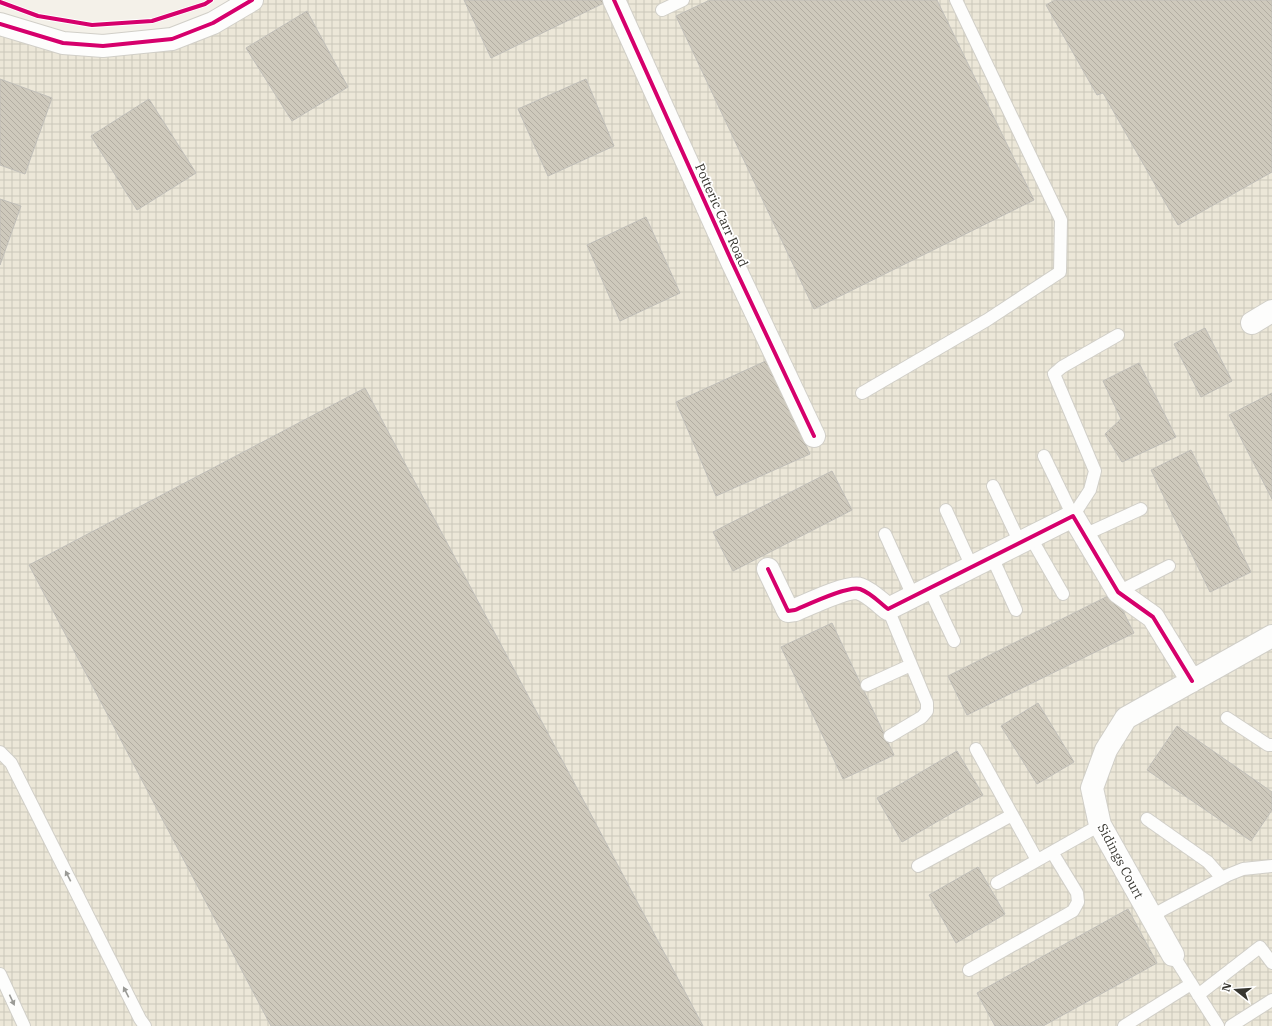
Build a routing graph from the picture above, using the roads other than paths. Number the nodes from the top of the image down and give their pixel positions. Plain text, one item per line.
1 (252, 0) edge
2 (614, 0) edge
3 (684, 0) edge
4 (956, 0) edge
5 (662, 10) dead end
6 (0, 24) edge
7 (1272, 311) edge
8 (1252, 323) dead end
9 (1118, 335) dead end
10 (862, 393) dead end
11 (814, 436) dead end
12 (1044, 456) dead end
13 (993, 486) dead end
14 (1141, 509) dead end
15 (946, 510) dead end
16 (1073, 516) junction
17 (885, 534) dead end
18 (1084, 535) junction
19 (1025, 541) junction
20 (992, 557) junction
21 (1169, 566) dead end
22 (972, 567) junction
23 (768, 568) dead end
24 (921, 592) junction
25 (1118, 592) junction
26 (1063, 594) dead end
27 (888, 609) junction
28 (1016, 610) dead end
29 (1272, 636) edge
30 (954, 641) dead end
31 (911, 665) junction
32 (1192, 681) junction
33 (867, 685) dead end
34 (1226, 718) dead end
35 (890, 736) dead end
36 (1272, 745) edge
37 (976, 749) dead end
38 (0, 752) edge
39 (1012, 815) junction
40 (1147, 819) dead end
41 (1100, 825) junction
42 (1052, 852) junction
43 (1038, 860) junction
44 (918, 866) dead end
45 (1272, 866) edge
46 (1222, 878) junction
47 (997, 883) dead end
48 (1151, 916) junction
49 (1173, 956) joint
50 (1272, 963) edge
51 (969, 970) dead end
52 (0, 974) edge
53 (1191, 984) junction
54 (1198, 995) junction
55 (1272, 1000) edge
56 (24, 1026) edge
57 (145, 1026) edge
58 (1124, 1026) edge
59 (1218, 1026) edge
60 (1231, 1026) edge

1 - 6 street
2 - 11 street, Potteric Carr Road
3 - 5 lane
4 - 10 lane
7 - 8 street
9 - 16 lane
12 - 16 lane
13 - 19 lane
14 - 18 lane
15 - 22 lane
16 - 18 street
16 - 19 street
17 - 24 lane
18 - 25 street
19 - 20 street
19 - 26 lane
20 - 22 street
20 - 28 lane
21 - 25 lane
22 - 24 street
23 - 27 street
24 - 27 street
24 - 30 lane
25 - 32 street
27 - 31 lane
29 - 32 street, Sidings Court
31 - 33 lane
31 - 35 lane
32 - 41 street, Sidings Court
34 - 36 lane
37 - 39 lane
57 -> 38 lane
39 - 43 lane
39 - 44 lane
40 - 46 lane
41 - 42 lane
41 - 48 street, Sidings Court
42 - 43 lane
42 - 51 lane
43 - 47 lane
45 - 46 lane
46 - 48 lane
48 - 49 street, Sidings Court
49 - 53 lane
50 - 54 lane
52 -> 56 lane
53 - 54 lane
53 - 58 lane
54 - 59 lane
55 - 60 lane

